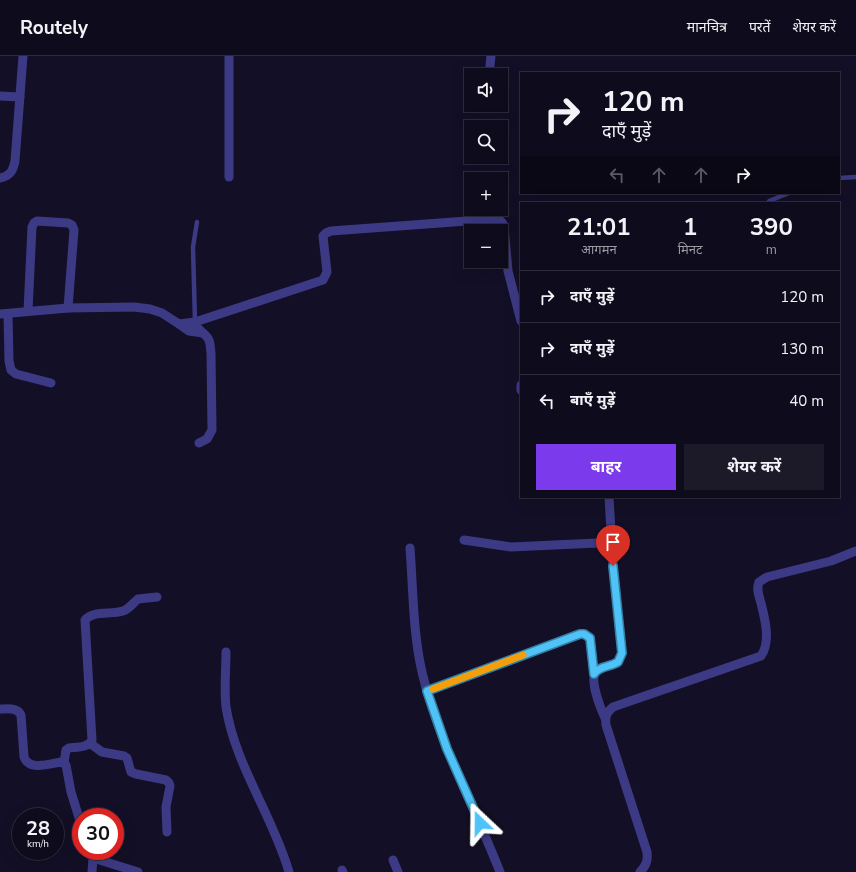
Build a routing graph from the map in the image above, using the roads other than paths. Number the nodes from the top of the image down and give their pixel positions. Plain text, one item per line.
1 (23, 56) edge
2 (228, 56) edge
3 (491, 56) edge
4 (490, 68) edge
5 (0, 96) edge
6 (20, 97) junction
7 (228, 177) dead end
8 (0, 178) edge
9 (840, 178) edge
10 (856, 178) edge
11 (786, 194) edge
12 (769, 201) dead end
13 (197, 222) dead end
14 (68, 308) junction
15 (28, 311) junction
16 (4, 314) edge
17 (520, 317) edge
18 (195, 322) junction
19 (179, 324) junction
20 (203, 333) junction
21 (51, 383) dead end
22 (199, 443) dead end
23 (609, 498) edge
24 (464, 540) dead end
25 (410, 548) dead end
26 (612, 550) junction
27 (856, 551) edge
28 (157, 597) dead end
29 (226, 652) dead end
30 (594, 674) junction
31 (427, 691) junction
32 (0, 710) edge
33 (605, 718) junction
34 (91, 744) junction
35 (64, 763) junction
36 (76, 808) edge
37 (167, 832) dead end
38 (93, 860) edge
39 (106, 860) edge
40 (393, 860) dead end
41 (92, 872) edge
42 (138, 872) edge
43 (289, 872) edge
44 (398, 872) edge
45 (500, 872) edge
46 (640, 872) edge

1 - 6 street
2 - 7 street
3 - 4 street
5 - 6 street
6 - 8 street
9 - 10 lane
11 - 12 lane
13 - 18 lane
14 - 15 street
14 - 15 street
14 - 19 street
15 - 16 street
16 - 21 street
17 - 18 street
18 - 19 street
18 - 20 street
19 - 20 street
20 - 22 street
23 - 26 street
24 - 26 street
25 - 31 street
26 - 30 street
27 - 33 street
28 - 34 street
29 - 43 street
30 - 31 street
30 - 33 street
31 - 45 street
32 - 35 street
33 - 46 street
34 - 35 street
34 - 37 street
35 - 36 street
38 - 41 street
39 - 42 street
40 - 44 street

